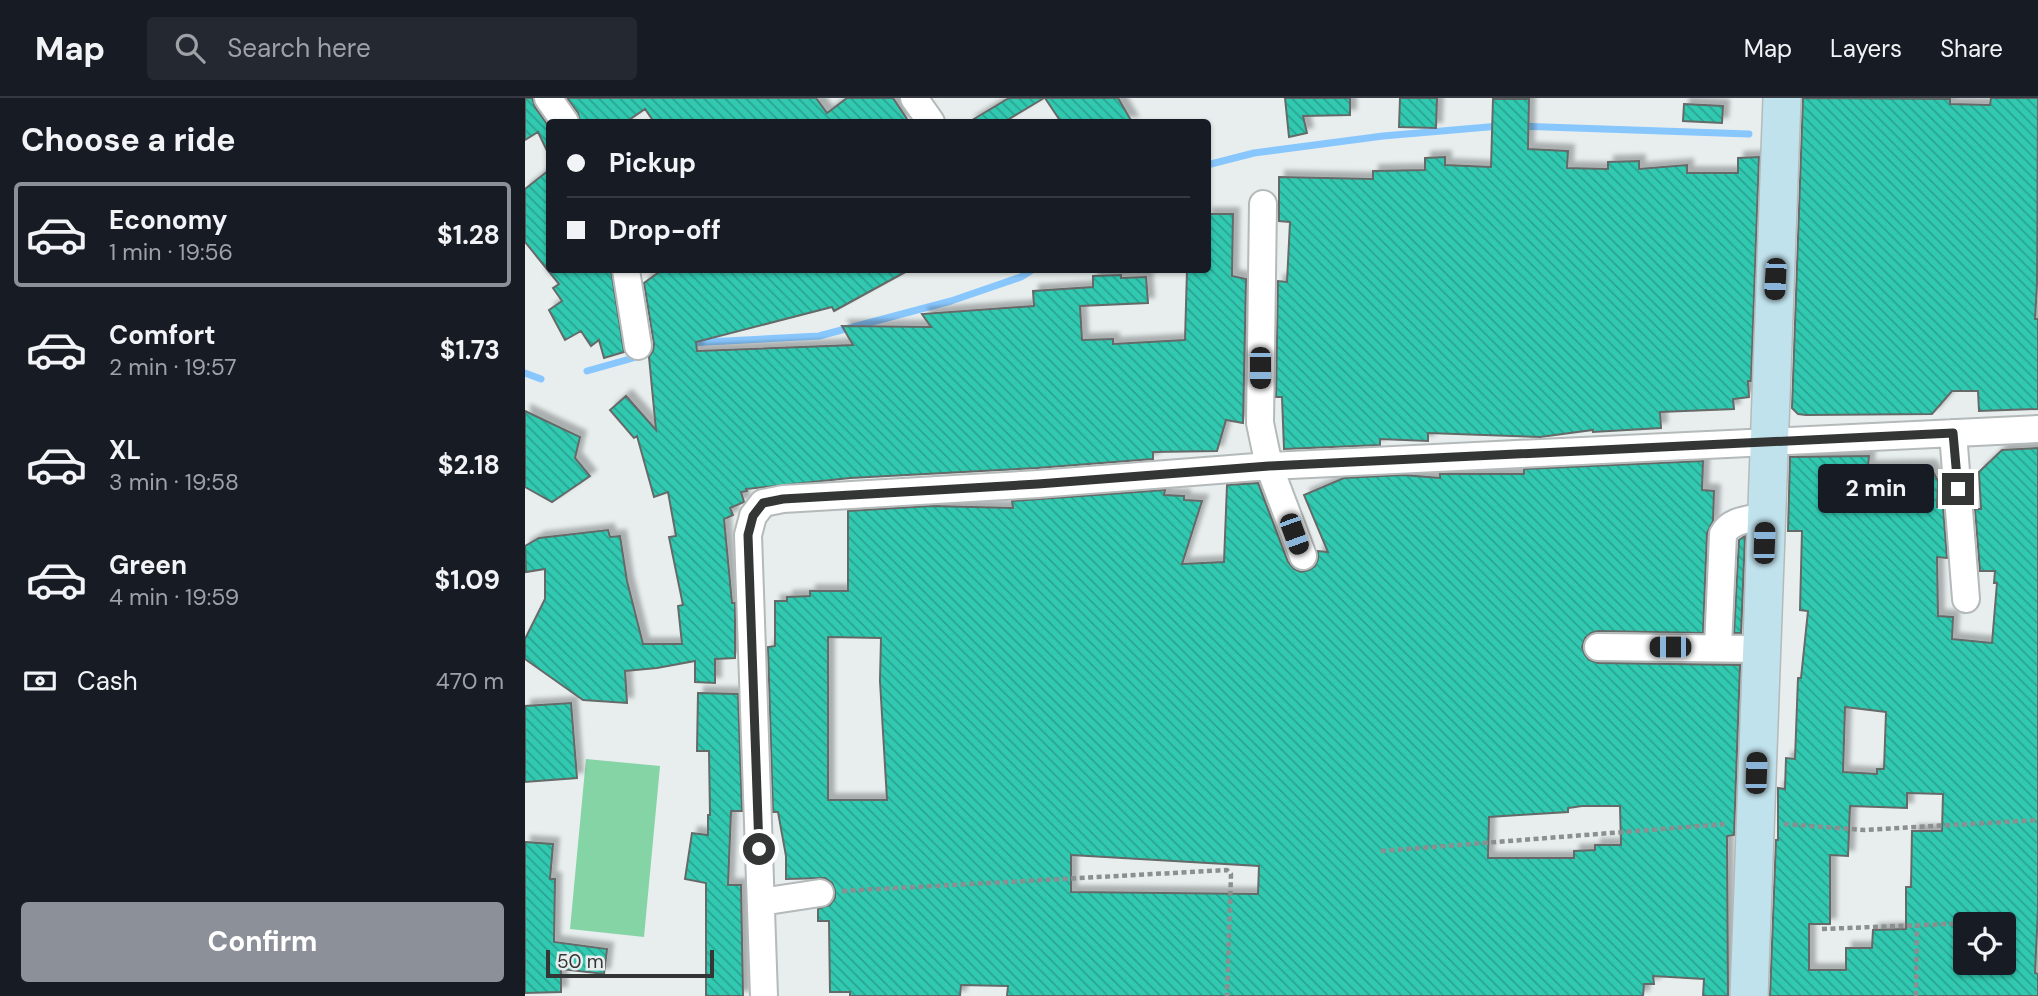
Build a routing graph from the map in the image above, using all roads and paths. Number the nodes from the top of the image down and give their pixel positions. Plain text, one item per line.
1 (548, 98) edge
2 (1782, 98) edge
3 (563, 119) edge
4 (1263, 204) dead end
5 (626, 273) edge
6 (638, 346) dead end
7 (2038, 429) edge
8 (1953, 433) junction
9 (1768, 443) junction
10 (1269, 466) junction
11 (1765, 516) junction
12 (1303, 556) dead end
13 (1966, 599) dead end
14 (1598, 647) dead end
15 (1717, 648) junction
16 (1761, 649) junction
17 (2038, 820) edge
18 (1754, 822) junction
19 (1709, 824) dead end
20 (1381, 851) dead end
21 (820, 892) joint
22 (761, 902) junction
23 (1953, 924) edge
24 (1917, 925) junction
25 (1822, 929) dead end
26 (764, 996) edge
27 (1227, 996) edge
28 (1749, 996) edge
29 (1916, 996) edge

1 - 3 street
2 - 9 street
4 - 10 street
5 - 6 street
7 - 8 street
8 - 9 street
8 - 13 street
9 - 10 street
9 - 11 street
10 - 12 street
10 - 22 street
11 - 15 street
11 - 16 street
14 - 15 street
15 - 16 street
16 - 18 street
17 - 18 path
18 - 28 street
19 - 20 path
21 - 22 street
21 - 27 path
22 - 26 street
23 - 24 path
24 - 25 path
24 - 29 path

